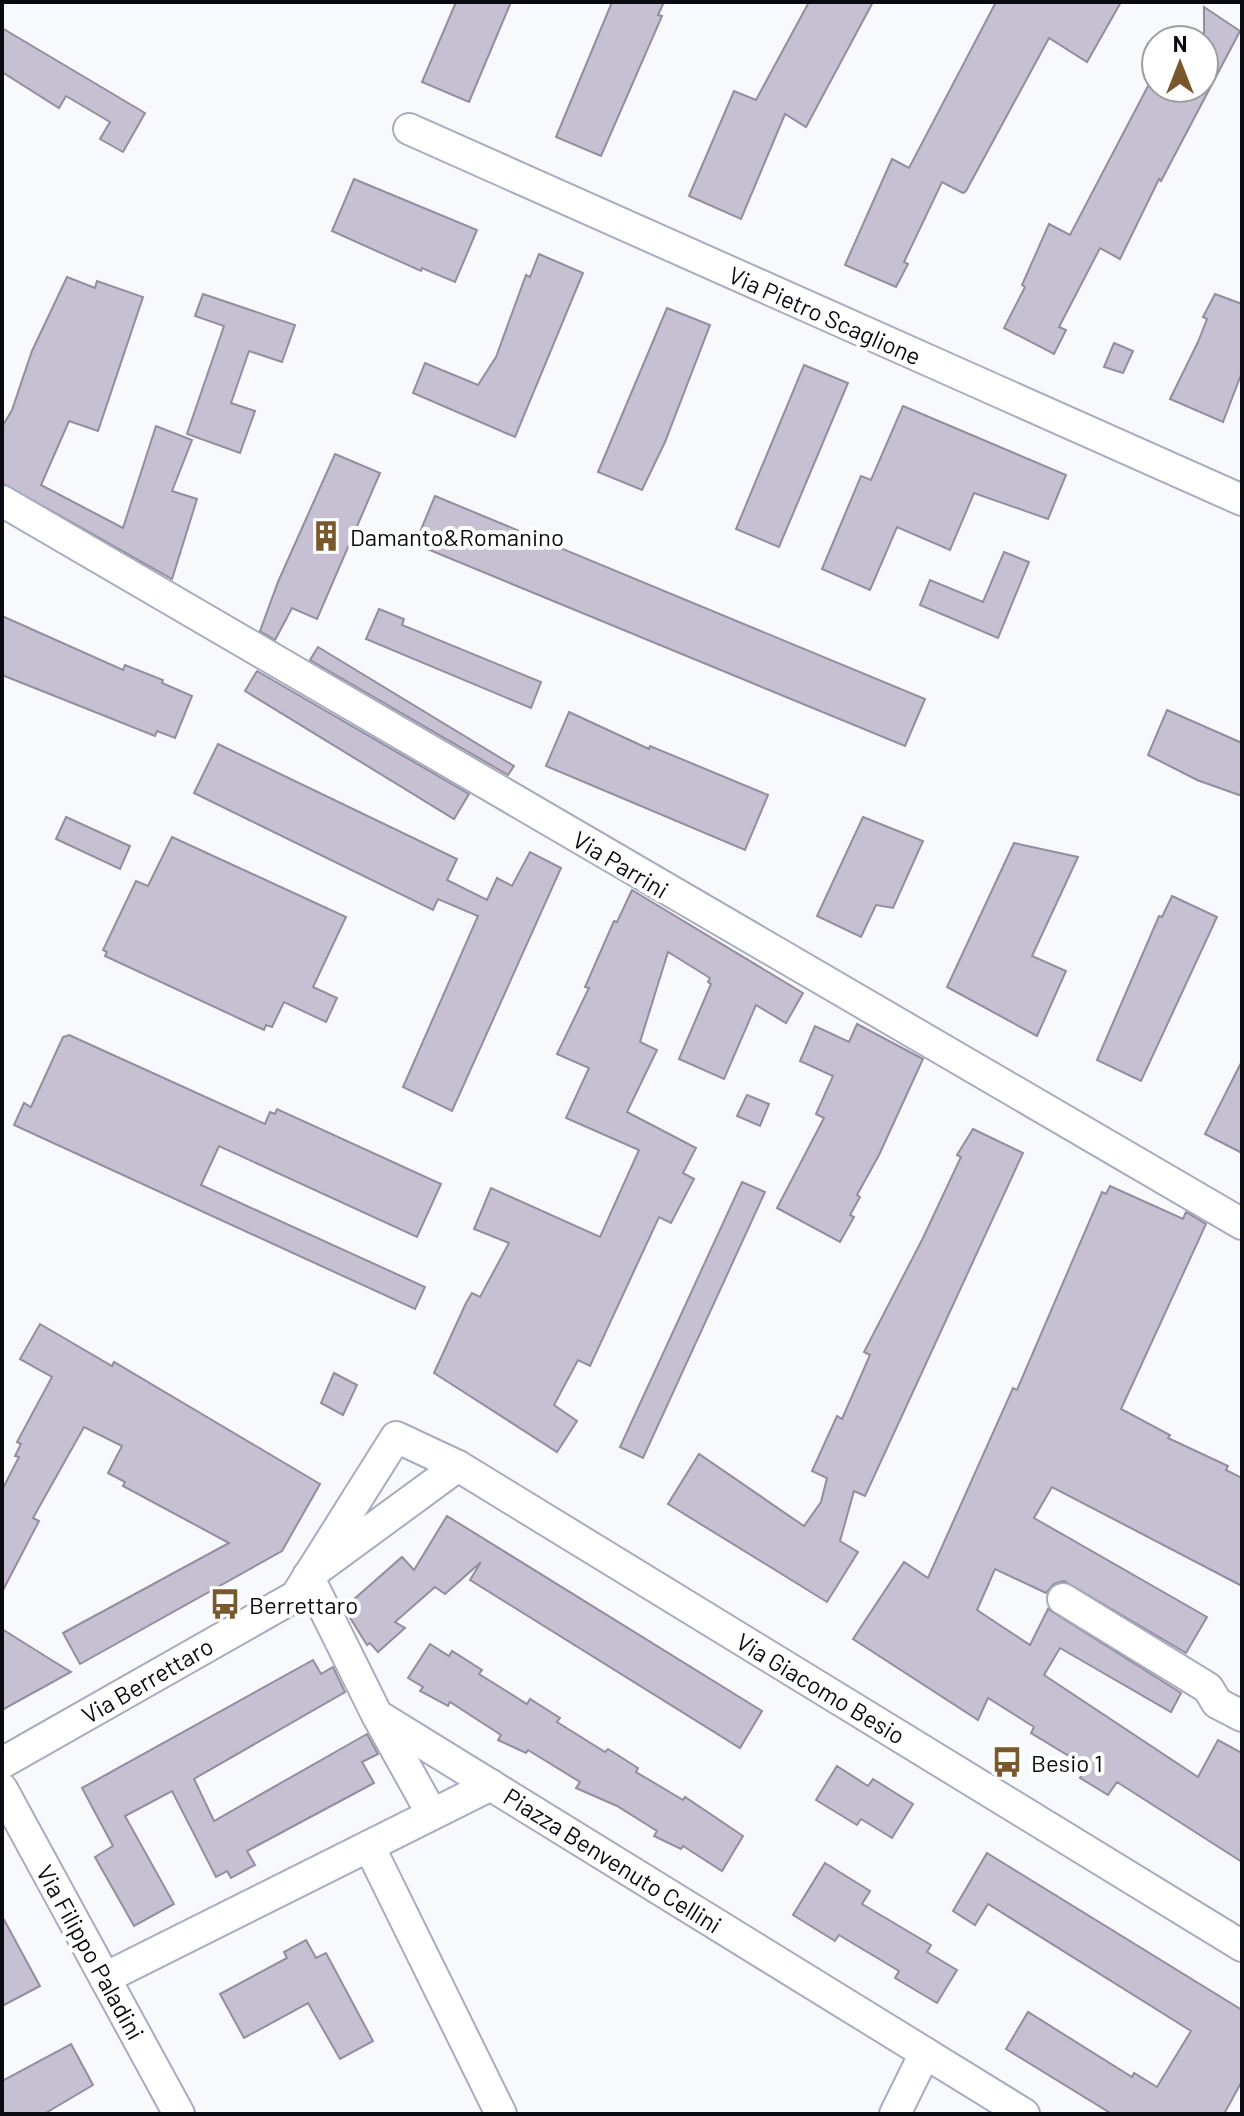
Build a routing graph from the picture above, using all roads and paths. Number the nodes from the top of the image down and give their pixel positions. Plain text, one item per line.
1 (409, 129) dead end
2 (1242, 500) edge
3 (2, 501) edge
4 (1242, 1224) edge
5 (396, 1437) joint
6 (458, 1466) junction
7 (308, 1576) junction
8 (1063, 1599) dead end
9 (377, 1715) junction
10 (1242, 1716) edge
11 (2, 1763) edge
12 (491, 1785) junction
13 (2, 1789) edge
14 (432, 1814) junction
15 (369, 1846) junction
16 (1242, 1946) edge
17 (105, 1978) junction
18 (925, 2053) junction
19 (179, 2114) edge
20 (501, 2114) edge
21 (895, 2114) edge
22 (1024, 2114) edge

1 - 2 street, Via Pietro Scaglione
3 - 4 street, Via Parrini
5 - 6 street, Via Giacomo Besio
5 - 7 street, Via Berrettaro
6 - 7 street
6 - 16 street, Via Giacomo Besio
7 - 9 street
7 - 11 street, Via Berrettaro
8 - 10 street
9 - 12 street
9 - 14 street
12 - 14 street, Piazza Benvenuto Cellini
12 - 18 street, Piazza Benvenuto Cellini
13 - 17 street, Via Filippo Paladini
14 - 15 street, Piazza Benvenuto Cellini
15 - 17 street, Piazza Benvenuto Cellini
15 - 20 street
17 - 19 street, Via Filippo Paladini
18 - 21 street
18 - 22 street, Piazza Benvenuto Cellini

